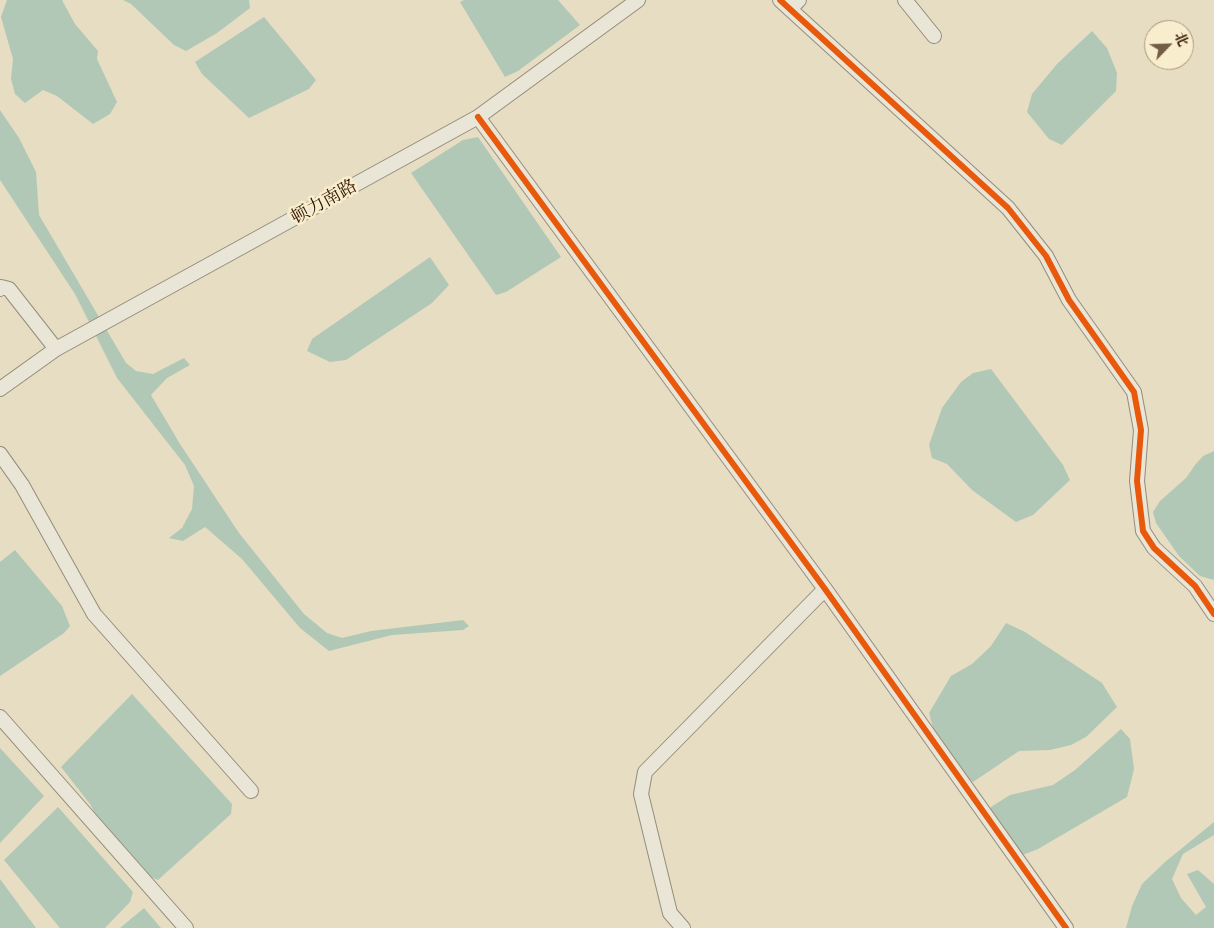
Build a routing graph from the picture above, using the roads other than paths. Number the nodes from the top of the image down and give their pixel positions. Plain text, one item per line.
1 (638, 0) edge
2 (905, 0) edge
3 (789, 3) edge
4 (934, 36) dead end
5 (478, 118) junction
6 (0, 289) edge
7 (56, 349) junction
8 (0, 388) edge
9 (0, 454) edge
10 (825, 588) junction
11 (1214, 614) edge
12 (0, 717) edge
13 (251, 791) dead end
14 (186, 928) edge
15 (683, 928) edge
16 (1066, 928) edge

1 - 5 street, 顿力南路
2 - 4 street
3 - 11 street
5 - 7 street, 顿力南路
5 - 10 street
6 - 7 street
7 - 8 street, 顿力南路
9 - 13 street
10 - 15 street
10 - 16 street
12 - 14 street

